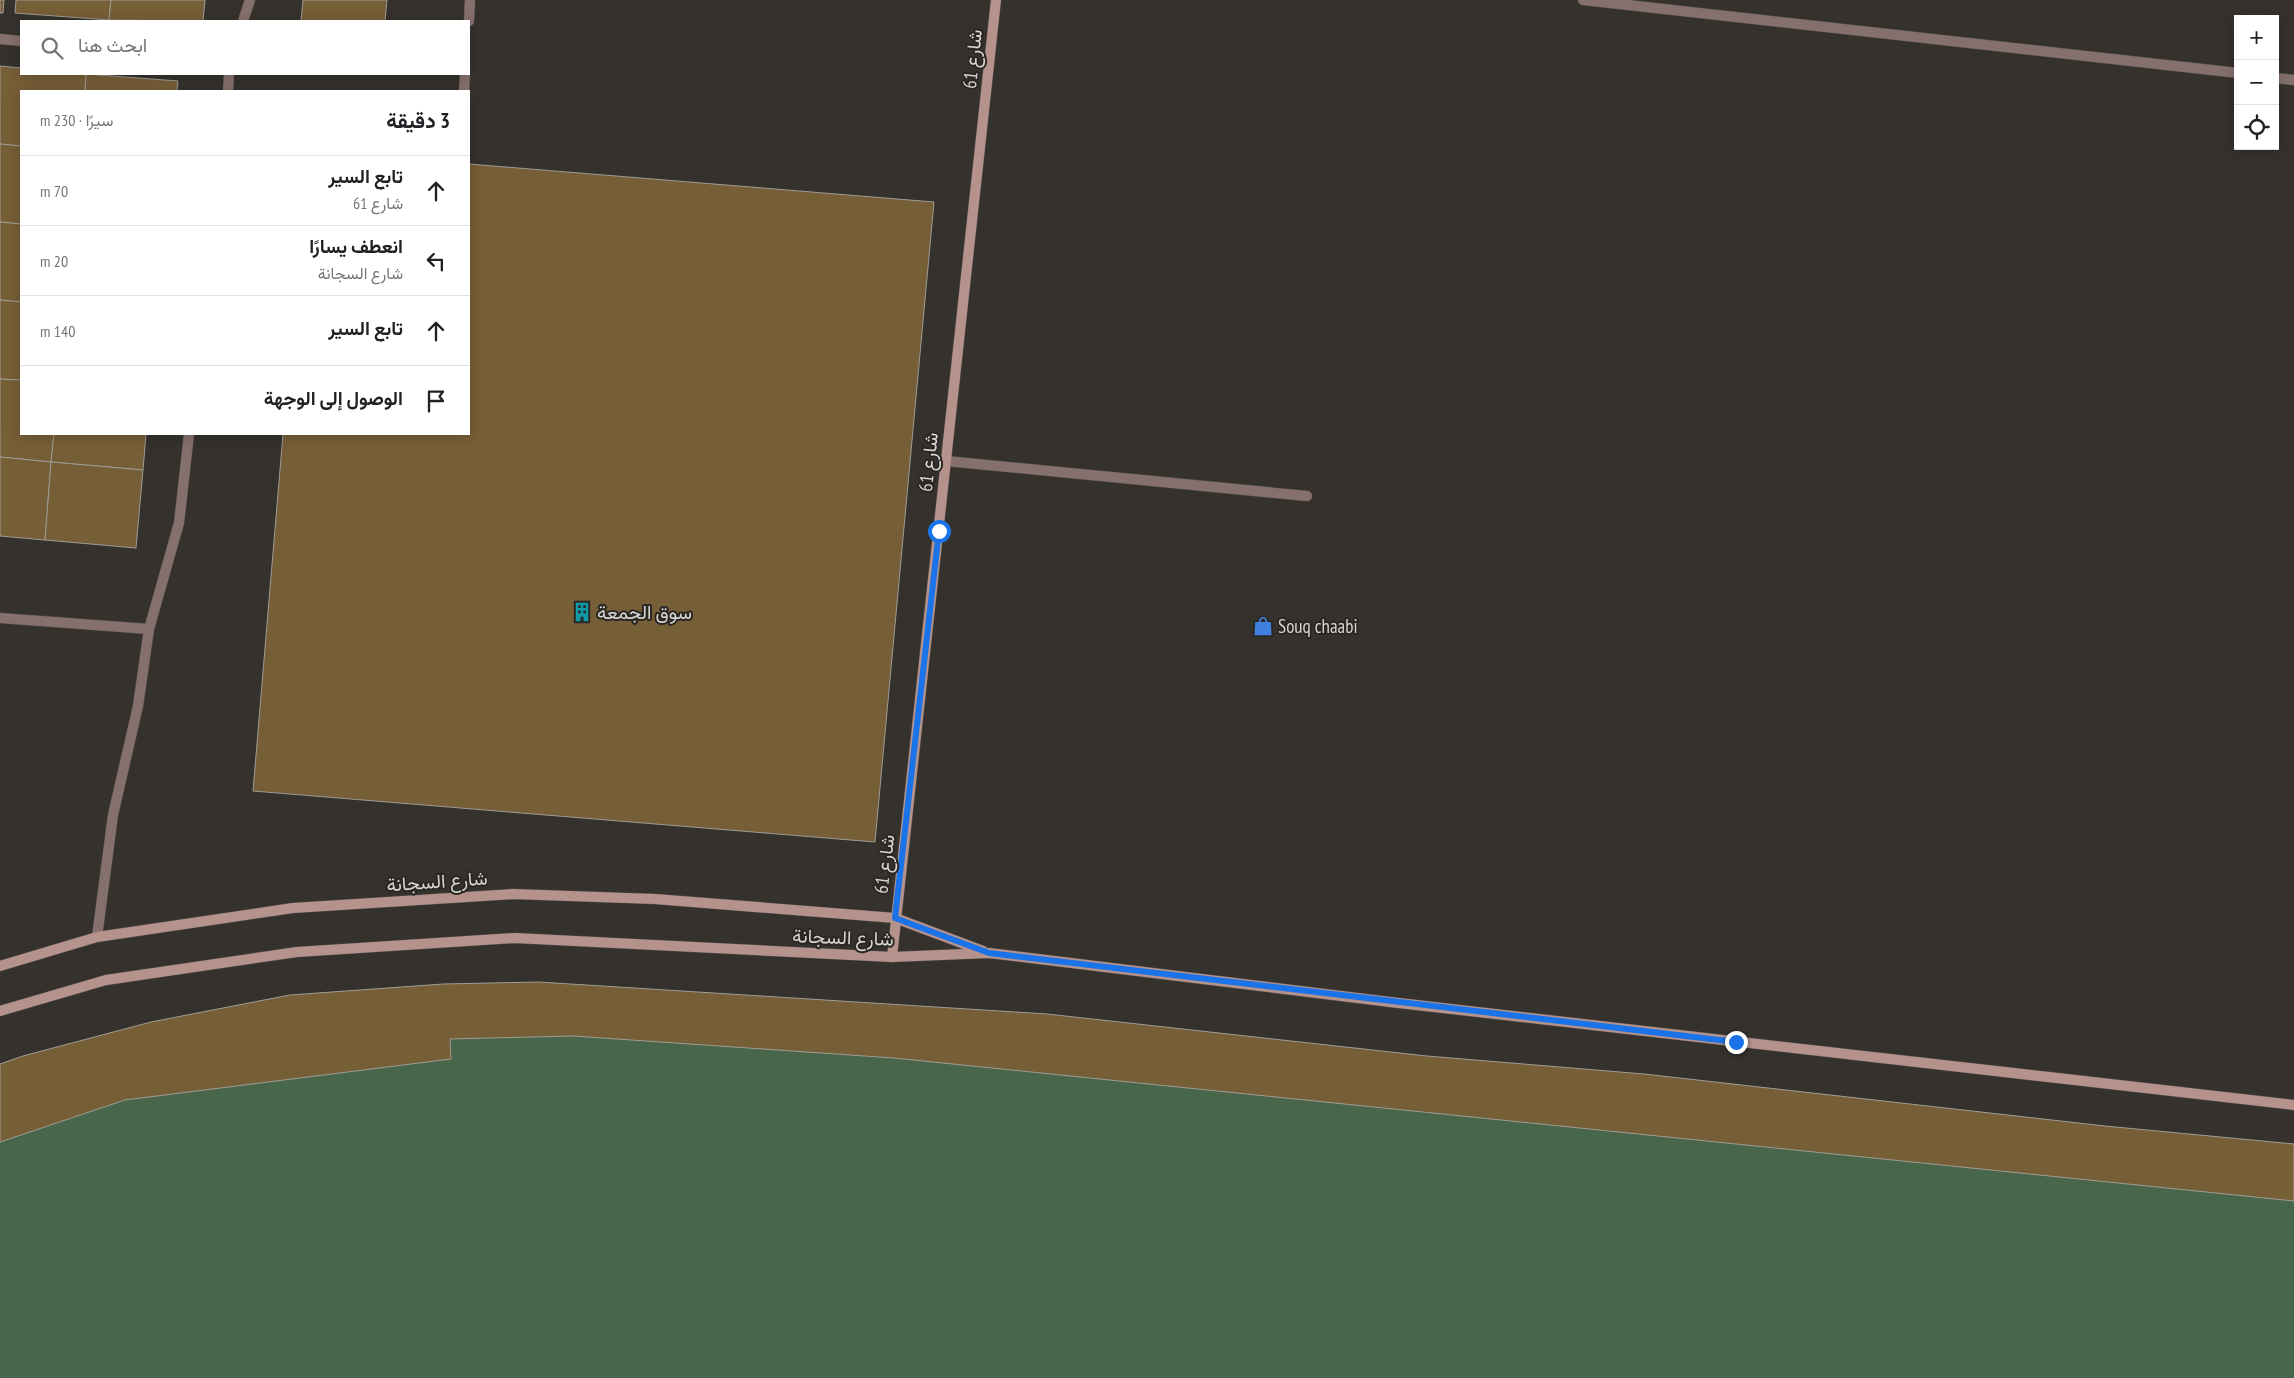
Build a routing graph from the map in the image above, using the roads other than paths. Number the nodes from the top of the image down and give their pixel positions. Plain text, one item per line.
1 (250, 0) edge
2 (470, 0) edge
3 (996, 0) edge
4 (1583, 0) edge
5 (243, 20) edge
6 (469, 20) edge
7 (0, 39) edge
8 (20, 41) edge
9 (2234, 73) edge
10 (229, 75) edge
11 (465, 75) edge
12 (2279, 78) edge
13 (2294, 80) edge
14 (228, 90) edge
15 (464, 90) edge
16 (189, 435) edge
17 (946, 461) junction
18 (1307, 496) dead end
19 (0, 618) edge
20 (149, 629) junction
21 (895, 918) junction
22 (96, 937) junction
23 (989, 953) junction
24 (892, 957) junction
25 (0, 966) edge
26 (0, 1011) edge
27 (2294, 1105) edge

1 - 5 street
2 - 6 street
3 - 17 main road, شارع 61
4 - 9 street
7 - 8 street
10 - 14 street
11 - 15 street
12 - 13 street
16 - 20 street
17 - 18 street
17 - 21 main road, شارع 61
19 - 20 street
20 - 22 street
21 - 22 main road, شارع السجانة
21 - 23 main road, شارع السجانة
21 - 24 main road, شارع 61
22 - 25 main road, شارع السجانة
23 - 24 main road, شارع السجانة
23 - 27 main road
24 - 26 main road, شارع السجانة

